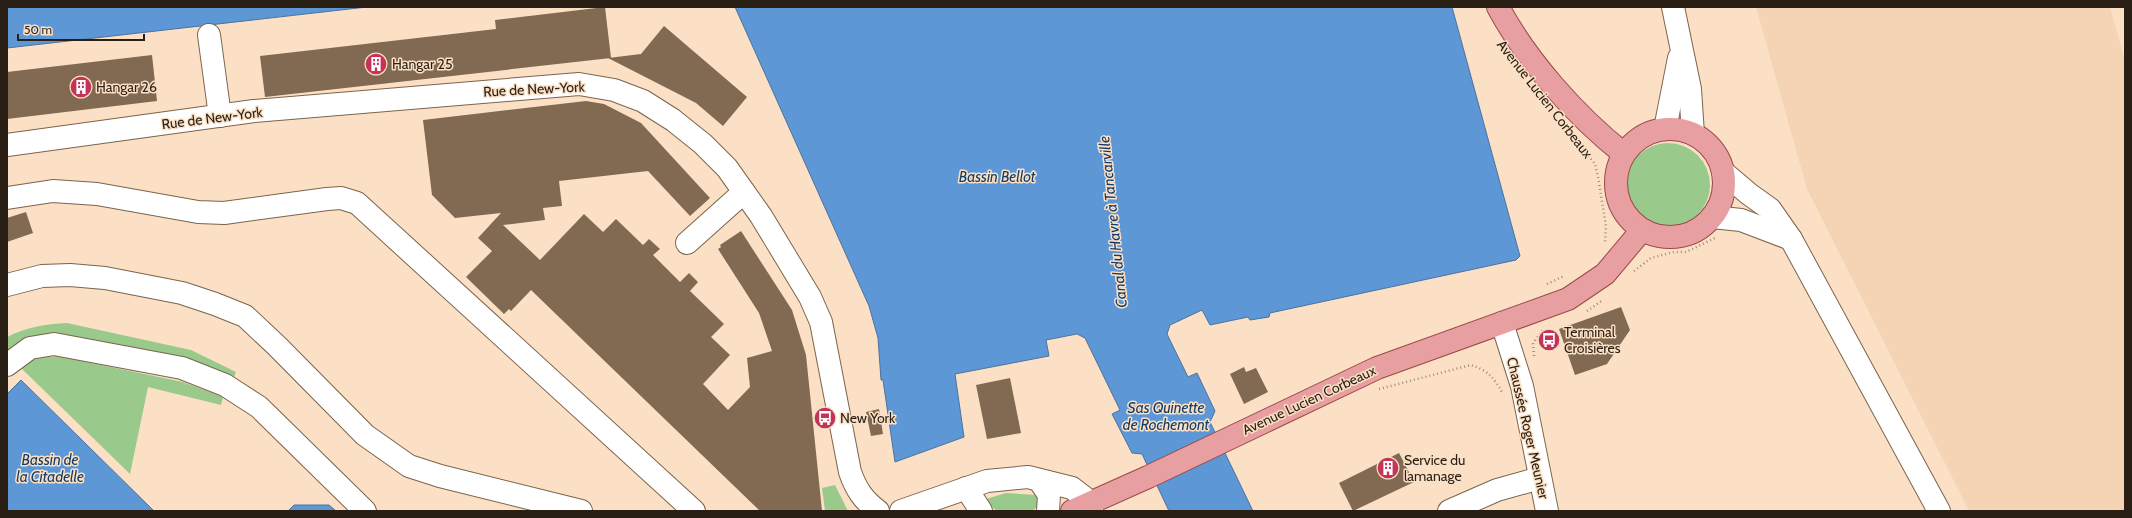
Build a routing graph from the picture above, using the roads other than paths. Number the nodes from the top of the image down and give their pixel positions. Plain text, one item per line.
1 (1498, 7) edge
2 (1672, 7) edge
3 (209, 35) dead end
4 (1681, 49) junction
5 (220, 116) junction
6 (1665, 128) junction
7 (1693, 134) junction
8 (7, 145) edge
9 (1624, 154) junction
10 (1723, 172) junction
11 (744, 192) junction
12 (7, 198) edge
13 (1715, 227) junction
14 (1642, 230) junction
15 (1791, 239) junction
16 (687, 243) dead end
17 (7, 285) edge
18 (1502, 323) junction
19 (7, 365) edge
20 (1540, 478) junction
21 (1039, 480) junction
22 (966, 488) junction
23 (1084, 509) edge
24 (365, 511) edge
25 (582, 511) edge
26 (694, 511) edge
27 (878, 511) edge
28 (901, 511) edge
29 (981, 511) edge
30 (1048, 511) edge
31 (1449, 511) edge
32 (1547, 511) edge
33 (1939, 511) edge

1 - 9 main road, Avenue Lucien Corbeaux
2 - 4 street
3 - 5 street
4 - 6 street
4 - 7 street
5 - 8 street, Rue de New-York
5 - 11 street, Rue de New-York
6 - 7 main road
6 - 9 main road
7 - 10 main road
9 - 14 main road
10 - 13 main road
10 - 15 street
11 - 16 street
11 - 27 street, Rue de New-York
12 - 26 street
13 - 14 main road
13 - 15 street
14 - 18 main road, Avenue Lucien Corbeaux
15 - 33 street
17 - 25 street
18 - 20 street, Chaussée Roger Meunier
18 - 23 main road, Avenue Lucien Corbeaux
19 - 24 street
20 - 31 street
20 - 32 street, Chaussée Roger Meunier
21 - 22 street
21 - 23 street
21 - 30 street
22 - 28 street
22 - 29 street

